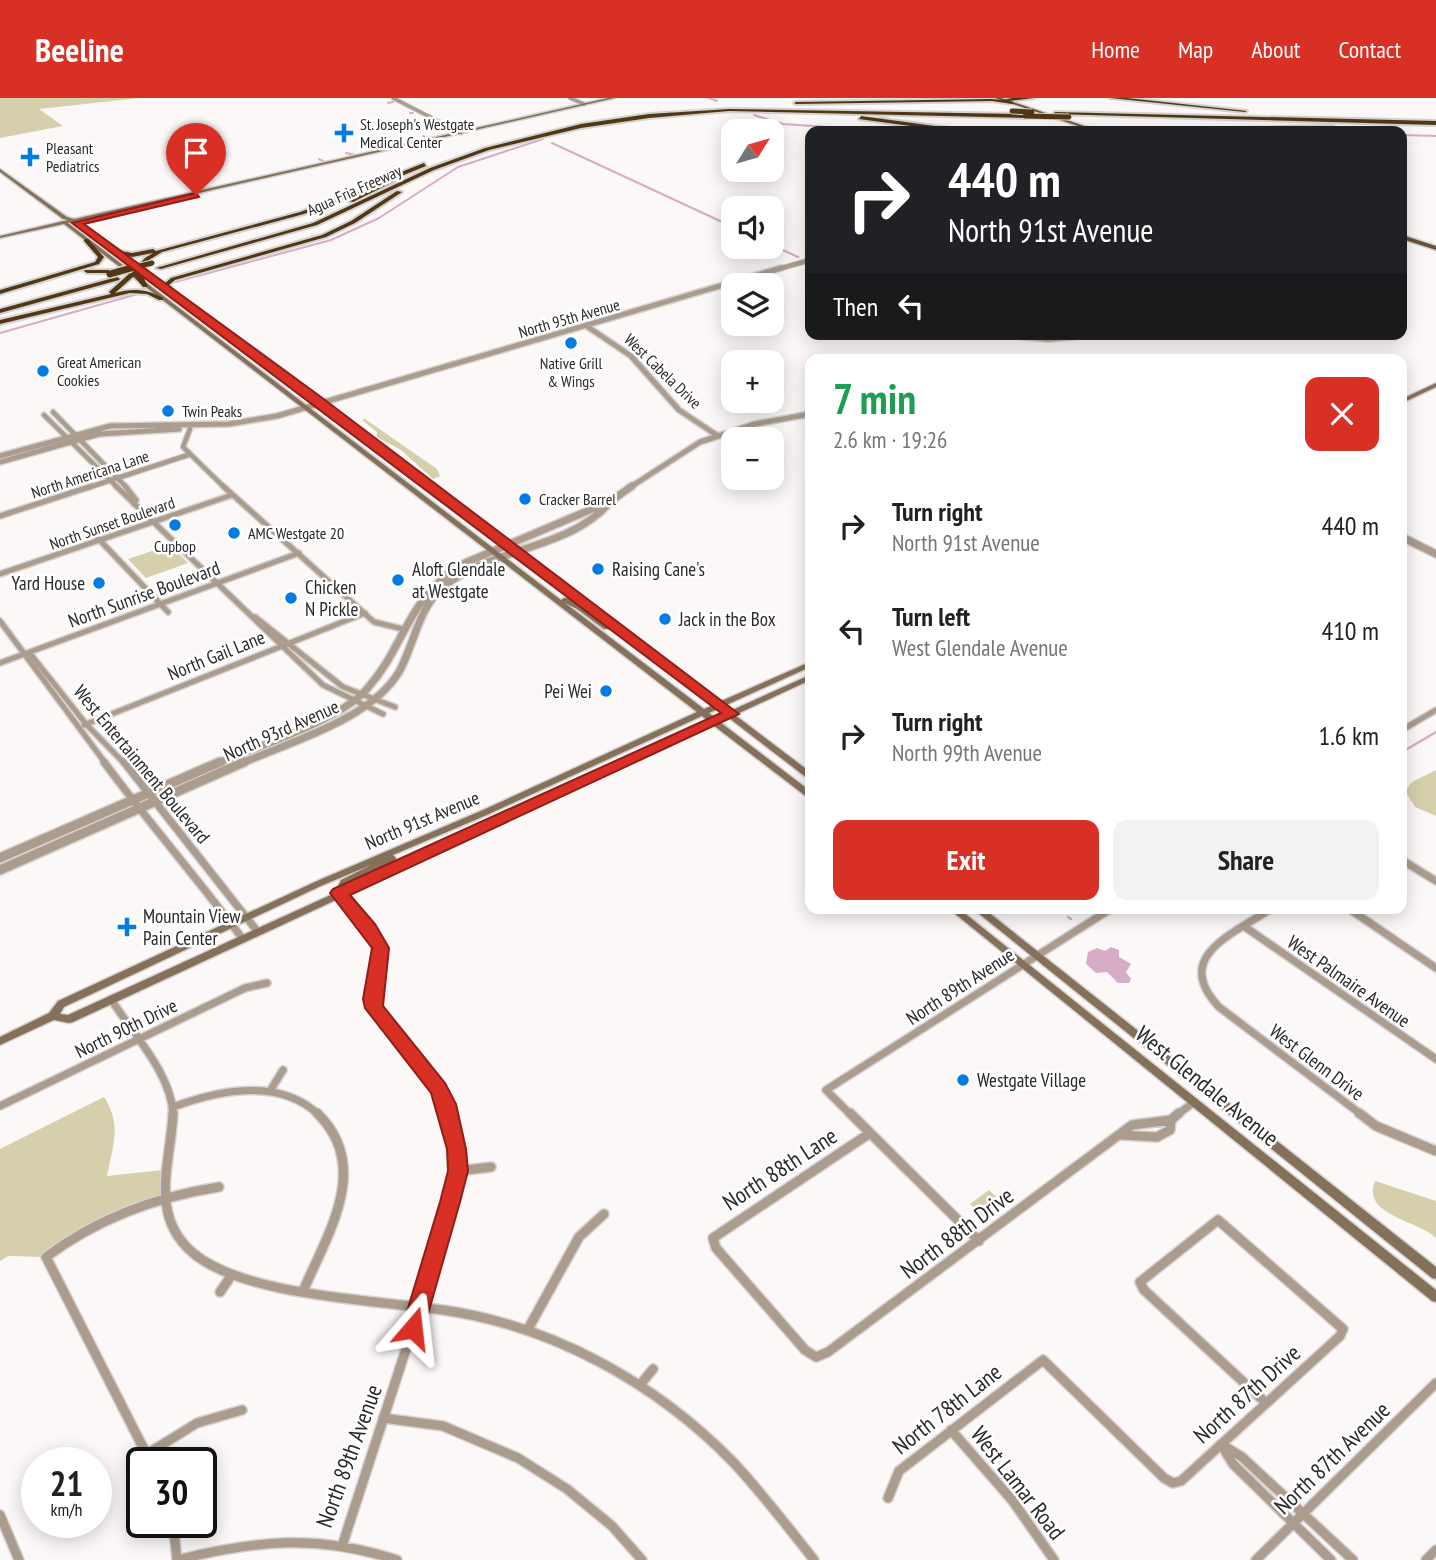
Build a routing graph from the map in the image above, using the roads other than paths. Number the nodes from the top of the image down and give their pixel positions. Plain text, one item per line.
1 (393, 98) edge
2 (570, 98) edge
3 (613, 98) edge
4 (978, 98) edge
5 (1032, 98) edge
6 (1112, 98) edge
7 (967, 101) junction
8 (1000, 101) edge
9 (584, 104) junction
10 (649, 116) junction
11 (571, 123) junction
12 (1435, 125) edge
13 (913, 126) edge
14 (1071, 126) edge
15 (1079, 126) edge
16 (1363, 126) edge
17 (461, 133) junction
18 (476, 153) junction
19 (424, 165) junction
20 (0, 170) edge
21 (195, 194) junction
22 (140, 207) junction
23 (75, 221) junction
24 (66, 222) junction
25 (1407, 237) edge
26 (0, 238) edge
27 (86, 240) junction
28 (183, 244) junction
29 (1436, 247) edge
30 (112, 250) junction
31 (128, 262) joint
32 (805, 262) edge
33 (117, 264) junction
34 (207, 269) junction
35 (125, 271) junction
36 (136, 272) junction
37 (50, 278) junction
38 (152, 280) joint
39 (145, 286) joint
40 (0, 292) edge
41 (173, 295) junction
42 (96, 298) junction
43 (161, 299) junction
44 (17, 302) junction
45 (0, 307) edge
46 (0, 322) edge
47 (588, 327) junction
48 (1436, 385) edge
49 (1407, 399) edge
50 (324, 405) junction
51 (311, 409) junction
52 (53, 412) dead end
53 (44, 415) dead end
54 (805, 415) edge
55 (190, 429) junction
56 (78, 436) junction
57 (718, 436) junction
58 (67, 439) junction
59 (188, 455) junction
60 (0, 456) edge
61 (0, 462) edge
62 (118, 478) junction
63 (109, 481) junction
64 (232, 495) junction
65 (611, 501) junction
66 (134, 503) junction
67 (0, 516) edge
68 (154, 522) junction
69 (93, 533) dead end
70 (100, 540) junction
71 (1407, 540) edge
72 (509, 545) junction
73 (517, 551) junction
74 (299, 553) junction
75 (499, 553) junction
76 (1436, 554) edge
77 (0, 574) edge
78 (217, 583) junction
79 (555, 597) junction
80 (161, 604) junction
81 (168, 612) dead end
82 (365, 613) junction
83 (0, 621) edge
84 (616, 626) junction
85 (403, 629) junction
86 (284, 646) junction
87 (26, 654) junction
88 (0, 663) edge
89 (805, 666) edge
90 (805, 679) edge
91 (358, 698) junction
92 (374, 700) junction
93 (719, 704) junction
94 (366, 706) junction
95 (395, 707) dead end
96 (1436, 710) edge
97 (703, 711) junction
98 (383, 714) dead end
99 (732, 714) junction
100 (716, 721) junction
101 (83, 725) junction
102 (1407, 727) edge
103 (608, 756) junction
104 (805, 772) edge
105 (805, 791) edge
106 (149, 794) junction
107 (554, 794) junction
108 (134, 801) junction
109 (156, 803) junction
110 (140, 810) junction
111 (411, 844) junction
112 (0, 858) edge
113 (1407, 863) edge
114 (0, 870) edge
115 (1436, 881) edge
116 (339, 893) junction
117 (960, 914) edge
118 (983, 914) edge
119 (1103, 914) edge
120 (1263, 914) edge
121 (1357, 914) edge
122 (247, 917) junction
123 (232, 924) junction
124 (1245, 927) junction
125 (257, 931) junction
126 (242, 938) junction
127 (1037, 957) junction
128 (1024, 965) junction
129 (1436, 968) edge
130 (267, 982) dead end
131 (111, 999) junction
132 (53, 1016) junction
133 (135, 1040) junction
134 (0, 1041) edge
135 (1436, 1059) edge
136 (283, 1070) dead end
137 (270, 1091) junction
138 (1207, 1092) junction
139 (1194, 1102) junction
140 (0, 1106) edge
141 (173, 1107) junction
142 (1171, 1120) junction
143 (1150, 1123) junction
144 (870, 1133) junction
145 (1119, 1135) junction
146 (1157, 1137) junction
147 (1436, 1151) edge
148 (491, 1167) dead end
149 (458, 1171) junction
150 (219, 1187) dead end
151 (162, 1200) junction
152 (604, 1213) dead end
153 (979, 1241) junction
154 (1436, 1274) edge
155 (231, 1276) junction
156 (304, 1289) junction
157 (220, 1292) dead end
158 (1436, 1297) edge
159 (420, 1306) junction
160 (528, 1329) junction
161 (816, 1357) joint
162 (653, 1369) dead end
163 (1436, 1383) edge
164 (639, 1385) junction
165 (1266, 1403) junction
166 (242, 1410) dead end
167 (383, 1418) junction
168 (951, 1430) junction
169 (1221, 1444) junction
170 (143, 1447) edge
171 (165, 1447) edge
172 (1173, 1483) joint
173 (888, 1498) dead end
174 (0, 1515) edge
175 (1302, 1515) junction
176 (1293, 1523) junction
177 (175, 1538) edge
178 (343, 1542) junction
179 (1352, 1559) edge
180 (19, 1560) edge
181 (177, 1560) edge
182 (397, 1560) edge
183 (642, 1560) edge
184 (814, 1560) edge
185 (1054, 1560) edge
186 (1256, 1560) edge
187 (1331, 1560) edge

1 - 17 street
2 - 9 street
3 - 9 main road
4 - 7 highway
5 - 8 highway
6 - 12 highway
7 - 8 highway
7 - 11 highway
8 - 14 main road
8 - 15 main road
9 - 17 main road
10 - 12 highway, Agua Fria Freeway, bridge
10 - 13 highway
10 - 18 highway, Agua Fria Freeway
11 - 12 highway, Agua Fria Freeway, bridge
11 - 19 highway, Agua Fria Freeway
12 - 16 highway
17 - 21 main road
18 - 34 highway
18 - 44 highway, Agua Fria Freeway
19 - 28 highway
19 - 44 highway, Agua Fria Freeway, bridge
20 - 24 main road
21 - 22 main road
21 - 22 main road
22 - 23 main road
23 - 24 main road
23 - 30 main road
24 - 26 main road
24 - 27 main road
25 - 29 main road
27 - 33 main road
27 - 37 highway
28 - 30 highway
28 - 36 highway
30 - 31 main road
31 - 36 highway
32 - 47 street, North 95th Avenue
33 - 35 main road
33 - 36 highway
34 - 36 highway
34 - 41 highway
35 - 36 highway
35 - 37 highway
36 - 38 highway
36 - 39 highway
36 - 42 highway
37 - 40 highway
38 - 41 main road
39 - 43 main road
41 - 50 main road
42 - 43 highway
42 - 46 highway
43 - 51 main road
44 - 45 highway
47 - 50 street, North 95th Avenue
47 - 57 street, West Cabela Drive
48 - 49 main road
50 - 51 street, North 95th Avenue
50 - 72 main road
51 - 55 street, North 95th Avenue
51 - 56 street, North 95th Avenue
51 - 75 main road
52 - 56 street
53 - 58 street
54 - 57 street
55 - 56 street, North 95th Avenue
55 - 59 street
56 - 58 street, North 95th Avenue
56 - 62 street
57 - 65 street
58 - 60 street, North 95th Avenue
58 - 61 street, North 95th Avenue
58 - 63 street
59 - 62 street, North Americana Lane
59 - 64 street
62 - 63 street, North Americana Lane
62 - 66 street
63 - 66 street
63 - 67 street, North Americana Lane
64 - 68 street, North Sunset Boulevard
64 - 74 street
65 - 72 street, North 93rd Avenue
65 - 73 street, North 93rd Avenue
66 - 68 street
68 - 70 street, North Sunset Boulevard
68 - 78 street
69 - 70 street
70 - 77 street, North Sunset Boulevard
70 - 80 street
71 - 76 street
72 - 73 main road
72 - 75 street, North 93rd Avenue
73 - 75 street, North 93rd Avenue
73 - 84 main road
74 - 78 street, North Sunrise Boulevard
74 - 82 street
75 - 79 main road
75 - 85 street, North 93rd Avenue
75 - 92 street, North 93rd Avenue
78 - 80 street, North Sunrise Boulevard
78 - 86 street
79 - 84 main road
79 - 97 main road
80 - 81 street
80 - 87 street, North Sunrise Boulevard
82 - 85 street
82 - 86 street, North Gail Lane
83 - 87 street, West Entertainment Boulevard
84 - 93 main road
85 - 91 street, North 93rd Avenue
86 - 91 street
86 - 101 street, North Gail Lane
87 - 88 street, North Sunrise Boulevard
87 - 101 street, West Entertainment Boulevard
89 - 93 main road, North 91st Avenue
90 - 99 main road, North 91st Avenue
91 - 92 street
91 - 94 street
91 - 106 street, North 93rd Avenue
92 - 94 street, North 93rd Avenue
92 - 95 street
93 - 97 main road, North 91st Avenue
93 - 99 main road
94 - 98 street
94 - 109 street, North 93rd Avenue
96 - 102 street
97 - 100 main road
97 - 103 main road, North 91st Avenue
99 - 100 main road, North 91st Avenue
99 - 104 main road
100 - 105 main road
100 - 107 main road, North 91st Avenue
101 - 106 street, West Entertainment Boulevard
101 - 108 street, West Entertainment Boulevard
103 - 107 main road
103 - 111 main road, North 91st Avenue
106 - 108 street, North 93rd Avenue
106 - 109 street, West Entertainment Boulevard
107 - 116 main road, North 91st Avenue
108 - 110 street, West Entertainment Boulevard
108 - 112 street, North 93rd Avenue
109 - 110 street, North 93rd Avenue
109 - 122 street, West Entertainment Boulevard
110 - 114 street, North 93rd Avenue
110 - 123 street, West Entertainment Boulevard
111 - 116 main road
111 - 122 main road, North 91st Avenue
113 - 115 street
116 - 125 main road, North 91st Avenue
116 - 149 street
117 - 128 main road, West Glendale Avenue
118 - 127 main road, West Glendale Avenue
119 - 127 street, North 89th Avenue
120 - 124 street
121 - 129 street
122 - 123 main road, North 91st Avenue
122 - 125 street, West Entertainment Boulevard
123 - 126 street, West Entertainment Boulevard
123 - 132 main road, North 91st Avenue
124 - 135 street, West Palmaire Avenue
124 - 147 street, West Glenn Drive
125 - 126 main road, North 91st Avenue
126 - 131 main road, North 91st Avenue
127 - 128 street, North 89th Avenue
127 - 138 main road, West Glendale Avenue
128 - 139 main road, West Glendale Avenue
128 - 144 street, North 89th Avenue
130 - 133 street, North 90th Drive
131 - 132 main road, North 91st Avenue
131 - 133 street
132 - 134 main road, North 91st Avenue
133 - 140 street, North 90th Drive
133 - 141 street
136 - 137 street
137 - 141 street
137 - 156 street
138 - 139 main road
138 - 154 main road, West Glendale Avenue
139 - 142 street, North 88th Drive
139 - 158 main road, West Glendale Avenue
141 - 151 street
142 - 143 street, North 88th Drive
142 - 146 street, North 88th Drive
143 - 145 street, North 88th Drive
143 - 146 street
144 - 153 street
144 - 161 street, North 88th Lane
145 - 146 street
145 - 153 street, North 88th Drive
148 - 149 street
149 - 159 street, North 89th Avenue
150 - 151 street
151 - 155 street
151 - 170 street
152 - 160 street
153 - 161 street, North 88th Drive
155 - 156 street
155 - 157 street
156 - 159 street
159 - 160 street
159 - 167 street, North 89th Avenue
160 - 164 street
162 - 164 street
163 - 175 street, North 87th Avenue
164 - 184 street
165 - 165 street, North 87th Drive
165 - 169 street, North 87th Drive
166 - 171 street
167 - 178 street, North 89th Avenue
167 - 183 street
168 - 172 street, North 78th Lane
168 - 173 street, North 78th Lane
168 - 185 street, West Lamar Road
169 - 172 street, North 87th Drive
169 - 175 street
169 - 176 street
174 - 180 street
175 - 176 street, North 87th Avenue
175 - 179 street
176 - 186 street, North 87th Avenue
176 - 187 street
177 - 181 street
178 - 181 street, North 89th Avenue
178 - 182 street

